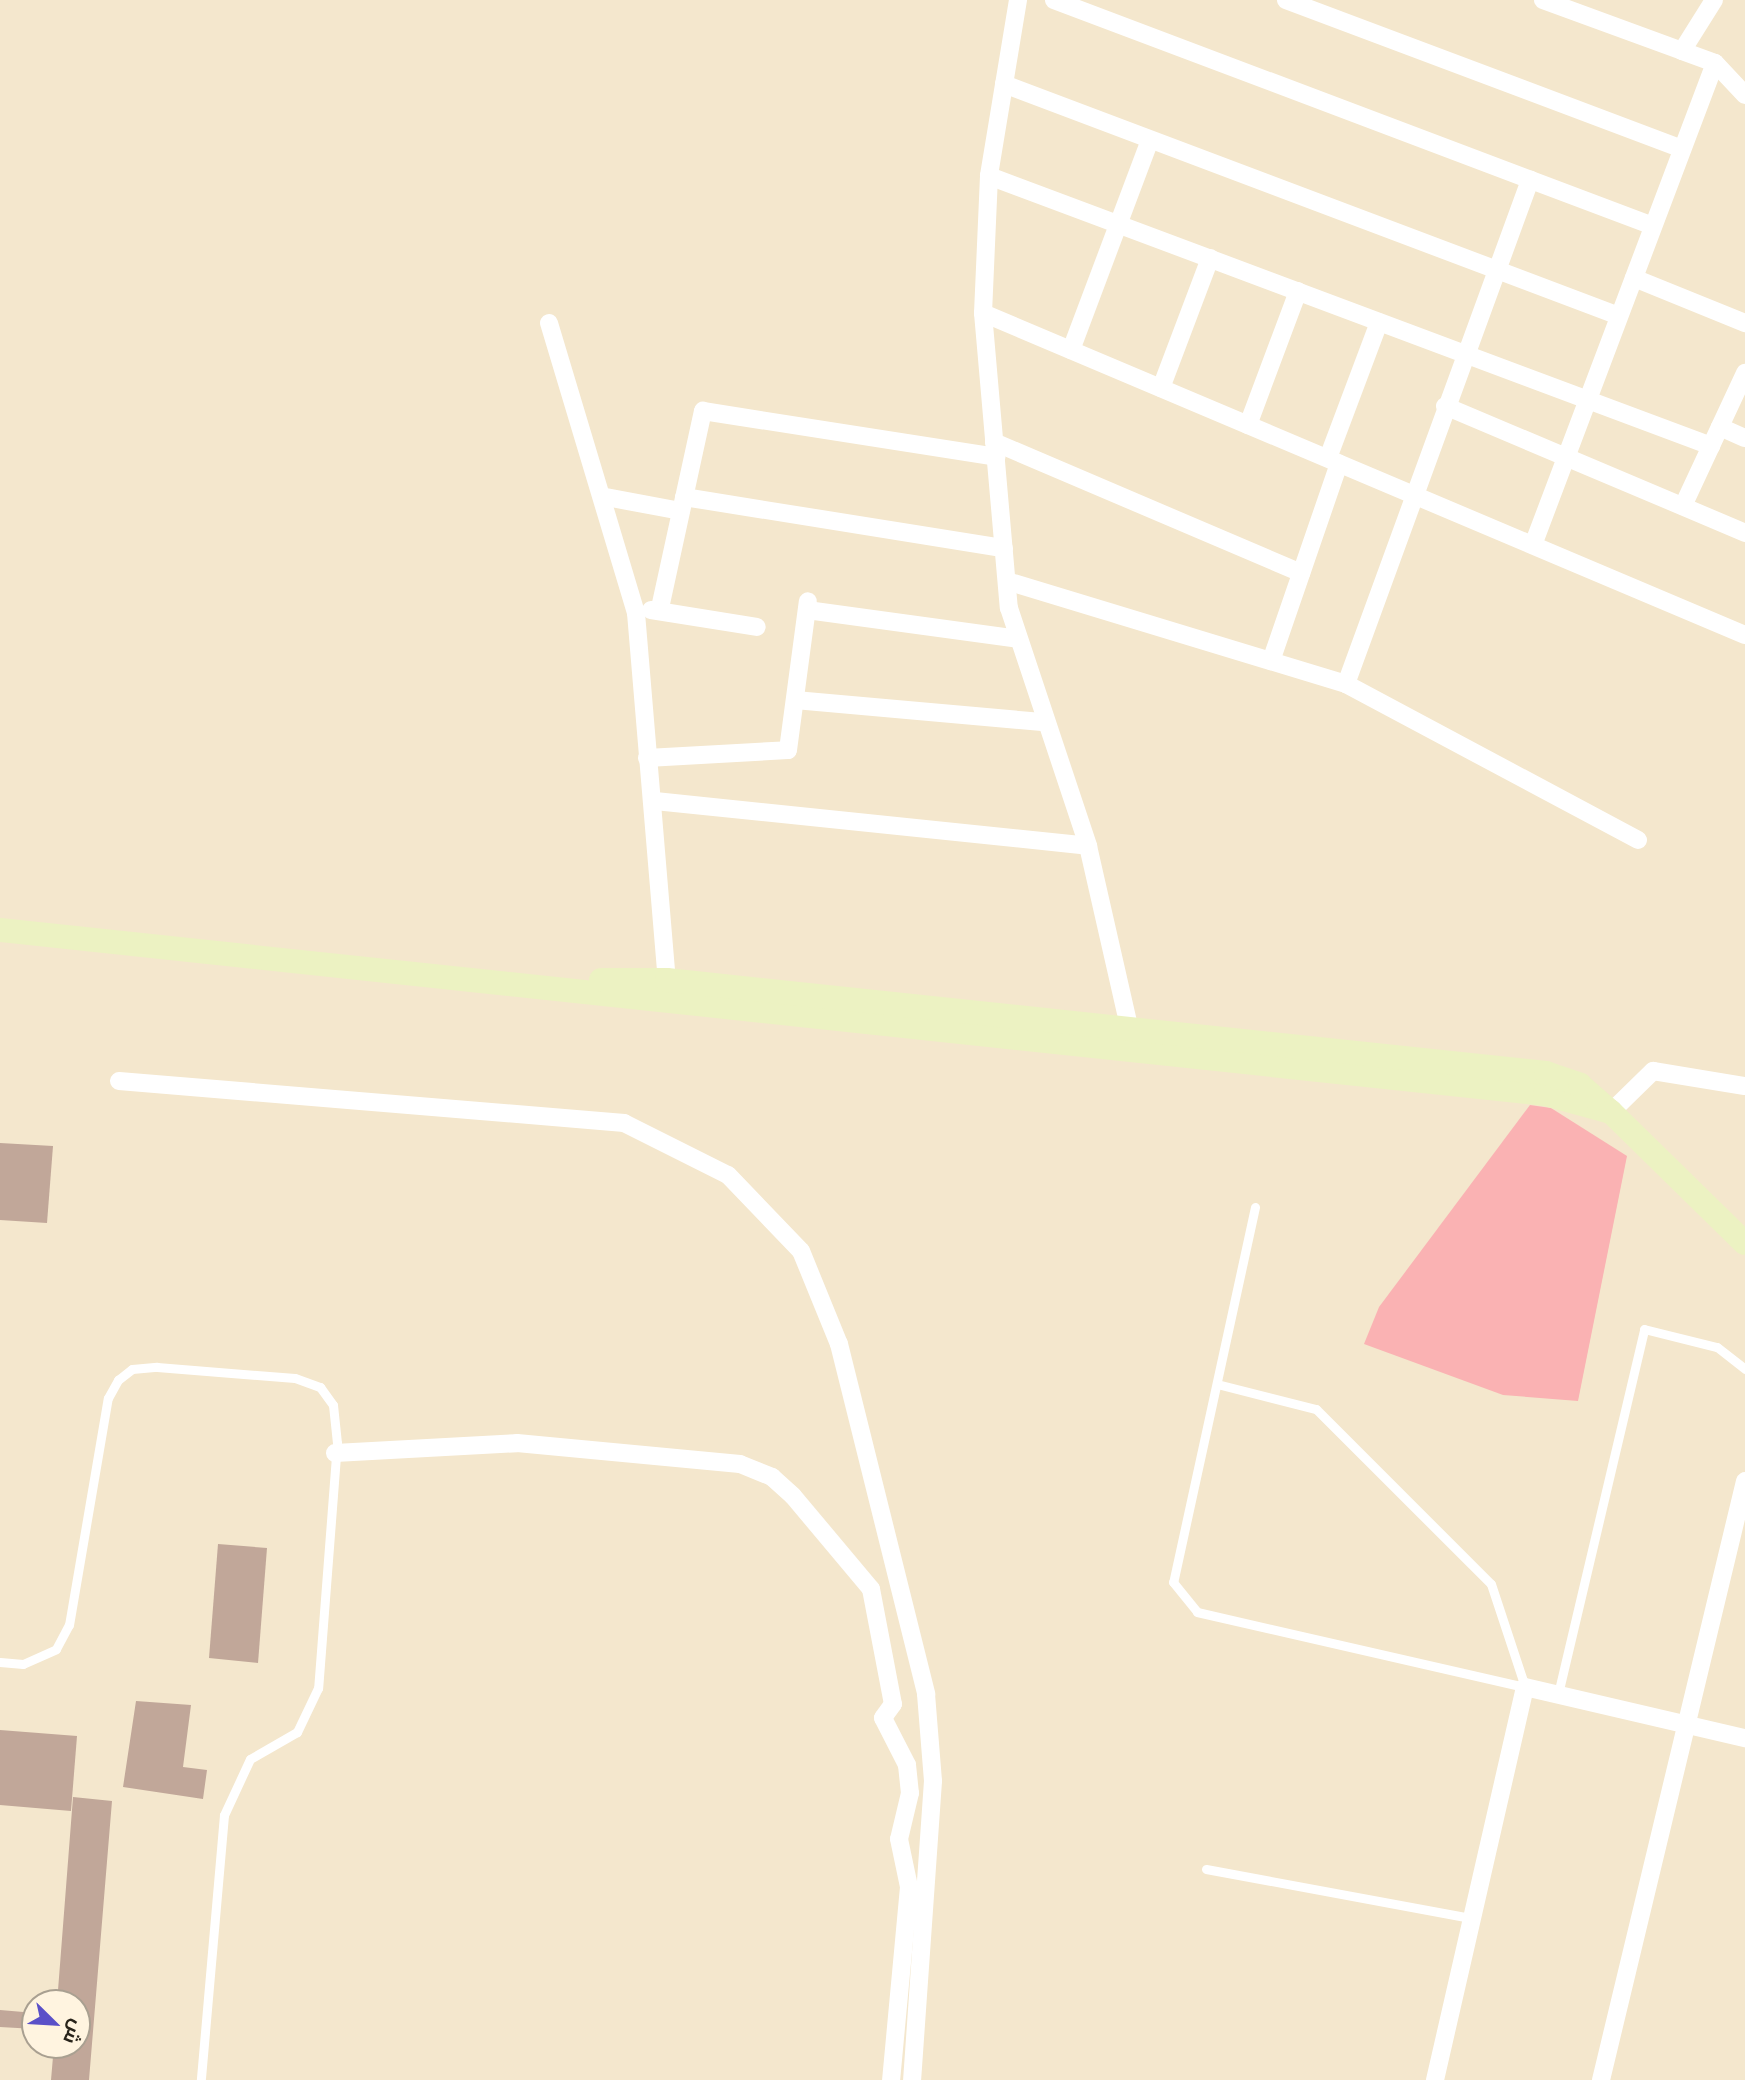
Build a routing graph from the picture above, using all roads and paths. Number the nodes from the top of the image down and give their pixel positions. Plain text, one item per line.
1 (1018, 0) edge
2 (1054, 0) edge
3 (1286, 0) edge
4 (1543, 0) edge
5 (1714, 0) edge
6 (1682, 51) junction
7 (1715, 63) junction
8 (1004, 84) junction
9 (1745, 95) edge
10 (1150, 140) junction
11 (1682, 149) junction
12 (989, 176) junction
13 (1530, 180) junction
14 (1118, 224) junction
15 (1653, 226) junction
16 (1210, 258) junction
17 (1496, 270) junction
18 (1634, 278) junction
19 (1298, 291) junction
20 (983, 313) junction
21 (1619, 316) junction
22 (1379, 321) junction
23 (549, 323) dead end
24 (1745, 323) edge
25 (1071, 350) junction
26 (1465, 354) junction
27 (1745, 373) edge
28 (1161, 388) junction
29 (1587, 400) junction
30 (1445, 406) junction
31 (1248, 425) junction
32 (1720, 427) junction
33 (1745, 438) edge
34 (1711, 446) junction
35 (995, 449) junction
36 (1566, 457) junction
37 (1333, 461) junction
38 (1412, 494) junction
39 (606, 497) junction
40 (683, 504) junction
41 (1683, 506) junction
42 (1745, 533) edge
43 (1533, 545) junction
44 (1004, 548) junction
45 (1301, 573) junction
46 (1007, 581) junction
47 (660, 608) junction
48 (636, 613) junction
49 (757, 626) dead end
50 (1745, 635) edge
51 (1018, 639) junction
52 (1271, 661) junction
53 (1346, 684) junction
54 (794, 700) junction
55 (1042, 723) junction
56 (647, 758) junction
57 (655, 801) junction
58 (1638, 840) dead end
59 (1087, 846) junction
60 (0, 930) edge
61 (668, 991) junction
62 (1132, 1040) junction
63 (119, 1082) dead end
64 (1745, 1086) edge
65 (1611, 1112) junction
66 (1255, 1207) dead end
67 (1745, 1243) edge
68 (1745, 1369) edge
69 (1217, 1384) junction
70 (335, 1453) junction
71 (1745, 1481) edge
72 (0, 1662) edge
73 (1525, 1687) junction
74 (1558, 1694) junction
75 (1683, 1724) junction
76 (1745, 1738) edge
77 (1206, 1869) dead end
78 (1471, 1919) junction
79 (201, 2080) edge
80 (891, 2080) edge
81 (912, 2080) edge
82 (1435, 2080) edge
83 (1601, 2080) edge

1 - 8 street
2 - 13 street
3 - 11 street
4 - 6 street
5 - 6 street
6 - 7 street
7 - 9 street
7 - 11 street
8 - 10 street
8 - 12 street
10 - 14 street
10 - 17 street
11 - 15 street
12 - 14 street
12 - 20 street
13 - 15 street
13 - 17 street
14 - 16 street
14 - 25 street
15 - 18 street
16 - 19 street
16 - 28 street
17 - 21 street
17 - 26 street
18 - 21 street
18 - 24 street
19 - 22 street
19 - 31 street
20 - 25 street
20 - 35 street
21 - 29 street
22 - 26 street
22 - 37 street
23 - 39 street
25 - 28 street
26 - 29 street
26 - 30 street
27 - 32 street
28 - 31 street
29 - 34 street
29 - 36 street
30 - 36 street
30 - 38 street
31 - 37 street
32 - 33 street
32 - 34 street
34 - 41 street
35 - 40 street
35 - 44 street
35 - 45 street
36 - 41 street
36 - 43 street
37 - 38 street
37 - 45 street
38 - 43 street
38 - 53 street
39 - 40 street
39 - 48 street
40 - 44 street
40 - 47 street
41 - 42 street
43 - 50 street
44 - 46 street
45 - 52 street
46 - 51 street
46 - 52 street
47 - 48 street
47 - 49 street
48 - 56 street
51 - 54 street
51 - 55 street
52 - 53 street
53 - 58 street
54 - 55 street
54 - 56 street
55 - 59 street
56 - 57 street
57 - 59 street
57 - 61 street
59 - 62 street
60 - 61 street
61 - 62 street
62 - 65 street
63 - 81 street
64 - 65 street
65 - 67 street
66 - 69 lane
68 - 74 lane
69 - 73 lane
69 - 73 lane
70 - 72 lane
70 - 79 lane
70 - 80 street
71 - 75 street
73 - 74 street
73 - 78 street
74 - 75 street
75 - 76 street
75 - 83 street
77 - 78 lane
78 - 82 street

